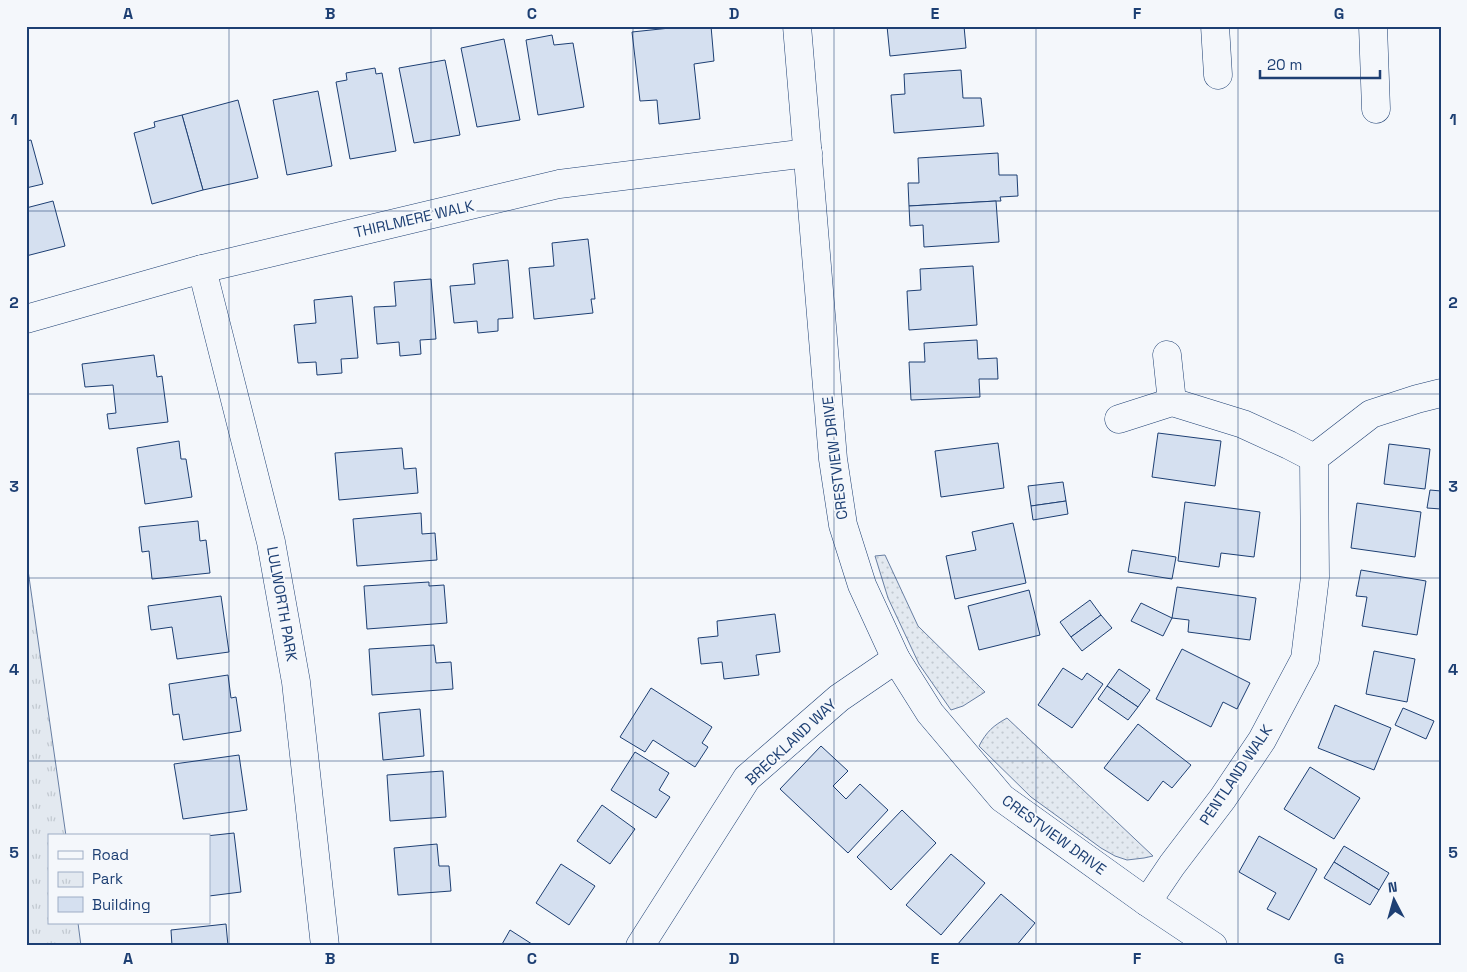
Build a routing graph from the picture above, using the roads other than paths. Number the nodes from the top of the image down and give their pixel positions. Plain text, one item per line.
1 (797, 26) edge
2 (1215, 26) edge
3 (1373, 26) edge
4 (1218, 75) dead end
5 (1376, 110) dead end
6 (808, 153) junction
7 (202, 269) junction
8 (26, 319) edge
9 (1167, 355) dead end
10 (1441, 393) edge
11 (1172, 402) junction
12 (1119, 419) dead end
13 (1314, 458) junction
14 (896, 659) junction
15 (1147, 902) junction
16 (324, 946) edge
17 (640, 946) edge
18 (1212, 946) edge

1 - 6 street, CRESTVIEW DRIVE
2 - 4 street
3 - 5 street
6 - 7 street, THIRLMERE WALK
6 - 14 street, CRESTVIEW DRIVE
7 - 8 street, THIRLMERE WALK
7 - 16 street, LULWORTH PARK
9 - 11 street
10 - 13 street
11 - 12 street
11 - 13 street
13 - 15 street, PENTLAND WALK
14 - 15 street, CRESTVIEW DRIVE
14 - 17 street, BRECKLAND WAY
15 - 18 street, CRESTVIEW DRIVE

